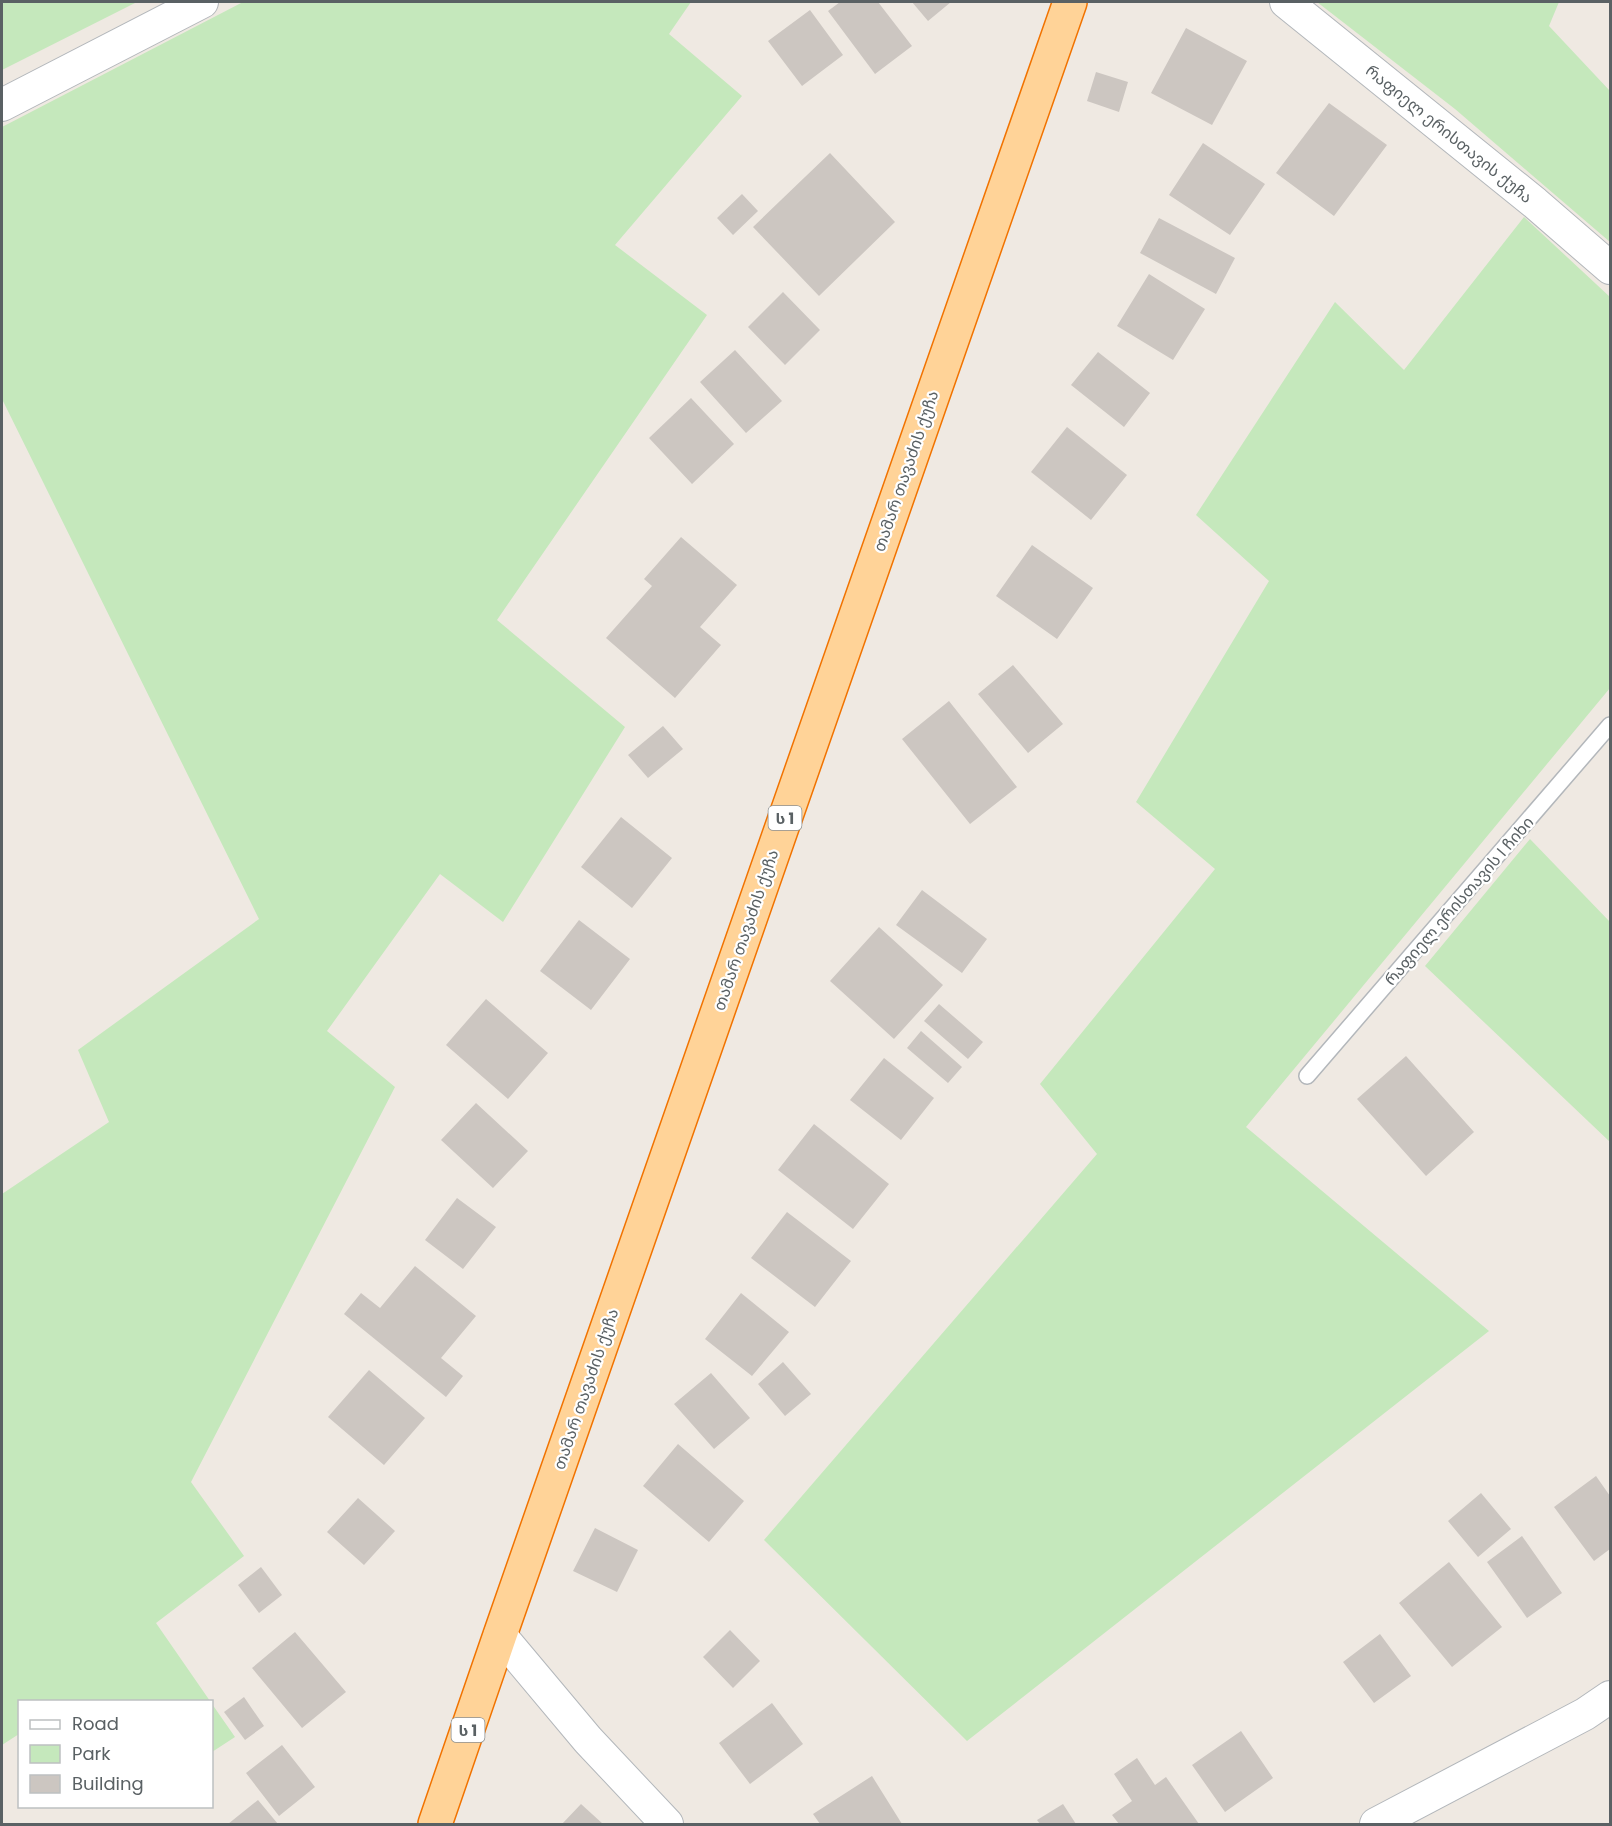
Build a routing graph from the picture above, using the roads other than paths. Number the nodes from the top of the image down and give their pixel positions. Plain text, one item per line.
1 (202, 2) edge
2 (1070, 2) edge
3 (1286, 2) edge
4 (2, 105) edge
5 (1611, 268) edge
6 (1611, 725) edge
7 (1306, 1076) dead end
8 (500, 1635) junction
9 (1611, 1697) edge
10 (435, 1824) edge
11 (667, 1824) edge
12 (1376, 1824) edge

1 - 4 street
2 - 8 highway, თამარ თავაძის ქუჩა / ს 1
3 - 5 street, რაფიელ ერისთავის ქუჩა
6 - 7 lane, რაფიელ ერისთავის I ჩიხი
8 - 10 highway, თამარ თავაძის ქუჩა / ს 1
8 - 11 street
9 - 12 street

